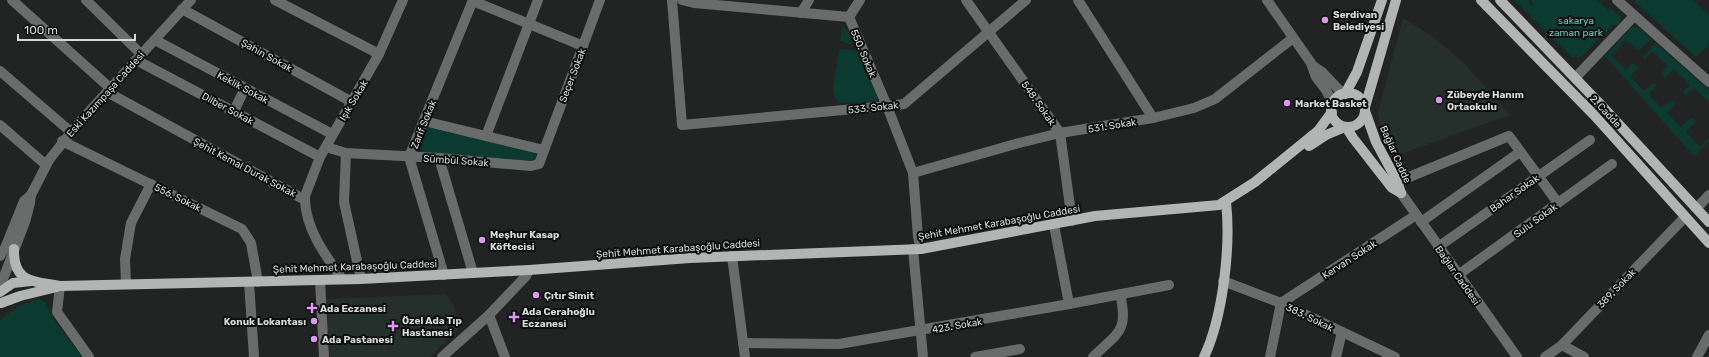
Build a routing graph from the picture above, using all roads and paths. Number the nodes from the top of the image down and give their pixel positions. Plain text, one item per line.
1 (12, 0) edge
2 (86, 0) edge
3 (191, 0) edge
4 (275, 0) edge
5 (403, 0) edge
6 (538, 0) edge
7 (600, 0) edge
8 (672, 0) edge
9 (682, 0) edge
10 (809, 0) edge
11 (860, 0) edge
12 (966, 0) edge
13 (1026, 0) edge
14 (1078, 0) edge
15 (1267, 0) edge
16 (1382, 0) edge
17 (1396, 0) edge
18 (1481, 0) edge
19 (1500, 0) edge
20 (1617, 0) edge
21 (473, 1) edge
22 (695, 2) edge
23 (182, 9) junction
24 (801, 13) junction
25 (1634, 16) junction
26 (849, 17) junction
27 (529, 24) junction
28 (989, 31) junction
29 (1293, 38) junction
30 (155, 40) junction
31 (583, 46) junction
32 (379, 54) junction
33 (139, 57) junction
34 (1310, 63) junction
35 (0, 71) edge
36 (1575, 78) junction
37 (1709, 82) edge
38 (246, 88) junction
39 (108, 90) junction
40 (1344, 94) junction
41 (352, 102) junction
42 (887, 106) junction
43 (1332, 108) junction
44 (1365, 109) junction
45 (234, 111) junction
46 (1153, 118) junction
47 (424, 121) junction
48 (1346, 127) junction
49 (2, 131) edge
50 (71, 132) junction
51 (1060, 133) junction
52 (332, 134) junction
53 (486, 136) junction
54 (1590, 140) dead end
55 (62, 141) junction
56 (326, 147) junction
57 (544, 150) junction
58 (1520, 152) junction
59 (346, 153) junction
60 (320, 157) junction
61 (409, 157) junction
62 (439, 158) junction
63 (1280, 163) junction
64 (539, 164) joint
65 (1612, 164) dead end
66 (46, 165) junction
67 (913, 173) junction
68 (1538, 176) junction
69 (1397, 182) junction
70 (151, 184) junction
71 (1401, 192) junction
72 (31, 195) junction
73 (1709, 195) edge
74 (305, 200) junction
75 (1226, 202) junction
76 (1558, 203) junction
77 (1697, 208) junction
78 (1686, 217) junction
79 (1419, 219) junction
80 (1072, 221) junction
81 (1709, 222) edge
82 (1054, 225) junction
83 (1709, 243) edge
84 (1438, 247) junction
85 (14, 249) junction
86 (917, 249) junction
87 (0, 256) edge
88 (732, 256) junction
89 (529, 270) junction
90 (473, 273) junction
91 (444, 275) junction
92 (1458, 275) junction
93 (342, 279) junction
94 (361, 279) junction
95 (320, 280) junction
96 (33, 281) junction
97 (1223, 281) junction
98 (253, 282) junction
99 (126, 284) junction
100 (1169, 285) dead end
101 (0, 286) edge
102 (60, 286) junction
103 (0, 292) edge
104 (1120, 294) junction
105 (0, 303) edge
106 (1281, 303) junction
107 (1069, 304) junction
108 (489, 315) junction
109 (920, 331) junction
110 (1342, 332) junction
111 (1709, 335) edge
112 (743, 343) junction
113 (1562, 345) junction
114 (1020, 349) dead end
115 (89, 357) edge
116 (254, 357) edge
117 (324, 357) edge
118 (442, 357) edge
119 (505, 357) edge
120 (744, 357) edge
121 (923, 357) edge
122 (975, 357) edge
123 (1093, 357) edge
124 (1204, 357) edge
125 (1270, 357) edge
126 (1336, 357) edge
127 (1395, 357) edge
128 (1517, 357) edge
129 (1544, 357) edge
130 (1584, 357) edge
131 (1697, 357) edge

1 - 39 street, Şehit Kemal Durak Sokak
2 - 33 street, Dilber Sokak
3 - 23 street, Eski Kazımpaşa Caddesi
4 - 32 street
5 - 32 street, Işık Sokak
6 - 27 street
7 - 31 street, Seçer Sokak
8 - 42 street, 533. Sokak
9 - 22 street, 550. Sokak
10 - 24 street
11 - 26 street
12 - 28 street, 548. Sokak
13 - 28 street, 533. Sokak
14 - 46 street
15 - 29 street
16 - 40 main road
17 - 44 main road
18 - 78 main road, 2. Cadde
19 - 36 main road, 2. Cadde
20 - 25 street
21 - 27 street
21 - 47 street, Zarif Sokak
22 - 24 street, 550. Sokak
23 - 30 street, Eski Kazımpaşa Caddesi
23 - 41 street, Şahin Sokak
24 - 26 street, 550. Sokak
25 - 36 street
25 - 37 street
26 - 42 street, 550. Sokak
27 - 31 street
27 - 53 street
28 - 42 street, 533. Sokak
28 - 51 street, 548. Sokak
29 - 34 street
29 - 46 street, 531. Sokak
30 - 33 street, Eski Kazımpaşa Caddesi
30 - 38 street, Keklik Sokak
31 - 57 street, Seçer Sokak
32 - 41 street, Işık Sokak
33 - 39 street, Eski Kazımpaşa Caddesi
33 - 45 street, Dilber Sokak
34 - 40 street
34 - 43 street
35 - 50 street
36 - 77 main road, 2. Cadde
38 - 45 street
38 - 52 street, Keklik Sokak
39 - 50 street, Eski Kazımpaşa Caddesi
39 - 74 street, Şehit Kemal Durak Sokak
40 - 43 main road
40 - 44 main road
41 - 52 street, Işık Sokak
42 - 67 street, 550. Sokak
43 - 48 main road
43 - 63 main road, Şehit Mehmet Karabaşoğlu Caddesi
44 - 48 main road
44 - 69 main road, Bağlar Cadde
45 - 60 street, Dilber Sokak
46 - 51 street, 531. Sokak
47 - 53 street
47 - 61 street, Zarif Sokak
48 - 63 main road, Şehit Mehmet Karabaşoğlu Caddesi
48 - 71 main road, Bağlar Cadde
49 - 66 street
50 - 55 street, Eski Kazımpaşa Caddesi
51 - 67 street, 531. Sokak
51 - 80 street, 548. Sokak
52 - 56 street, Işık Sokak
53 - 57 street
54 - 68 street, Bahar Sokak
55 - 66 street, Eski Kazımpaşa Caddesi
55 - 70 street, 556. Sokak
56 - 59 street, Sümbül Sokak
56 - 60 street, Işık Sokak
57 - 64 street, Seçer Sokak
58 - 68 street
58 - 69 street
58 - 79 street, Kervan Sokak
59 - 61 street, Sümbül Sokak
59 - 94 street
60 - 74 street, Işık Sokak
61 - 62 street, Sümbül Sokak
61 - 91 street, Zarif Sokak
62 - 64 street, Sümbül Sokak
62 - 90 street
63 - 75 main road, Şehit Mehmet Karabaşoğlu Caddesi
65 - 76 street, Sulu Sokak
66 - 72 street, Eski Kazımpaşa Caddesi
67 - 86 street, 550. Sokak
68 - 76 street
68 - 84 street, Bahar Sokak
69 - 71 main road, Bağlar Cadde
70 - 98 street, 556. Sokak
70 - 99 street
71 - 79 street, Bağlar Caddesi
72 - 85 street, Eski Kazımpaşa Caddesi
72 - 87 street, Eski Kazımpaşa Caddesi
73 - 77 street
74 - 93 street, Şehit Kemal Durak Sokak
75 - 80 main road, Şehit Mehmet Karabaşoğlu Caddesi
75 - 97 main road
76 - 92 street, Sulu Sokak
77 - 81 main road, 2. Cadde
78 - 83 main road, 2. Cadde
78 - 113 street, 389. Sokak
79 - 84 street, Bağlar Caddesi
79 - 106 street, Kervan Sokak
80 - 82 main road, Şehit Mehmet Karabaşoğlu Caddesi
82 - 86 main road, Şehit Mehmet Karabaşoğlu Caddesi
82 - 107 street
84 - 92 street, Bağlar Caddesi
85 - 96 main road
85 - 101 street, Eski Kazımpaşa Caddesi
86 - 88 main road, Şehit Mehmet Karabaşoğlu Caddesi
86 - 109 street, 550. Sokak
88 - 89 main road, Şehit Mehmet Karabaşoğlu Caddesi
88 - 112 street
89 - 90 main road, Şehit Mehmet Karabaşoğlu Caddesi
89 - 108 street
90 - 91 main road, Şehit Mehmet Karabaşoğlu Caddesi
91 - 94 main road, Şehit Mehmet Karabaşoğlu Caddesi
92 - 128 street, Bağlar Caddesi
93 - 94 main road, Şehit Mehmet Karabaşoğlu Caddesi
93 - 95 main road, Şehit Mehmet Karabaşoğlu Caddesi
95 - 98 main road, Şehit Mehmet Karabaşoğlu Caddesi
95 - 117 street
96 - 102 main road, Şehit Mehmet Karabaşoğlu Caddesi
96 - 103 main road
97 - 106 street, 383. Sokak
97 - 124 main road
98 - 99 main road, Şehit Mehmet Karabaşoğlu Caddesi
98 - 116 street, 556. Sokak
99 - 102 main road, Şehit Mehmet Karabaşoğlu Caddesi
100 - 104 street, 423. Sokak
102 - 105 main road, Şehit Mehmet Karabaşoğlu Caddesi
102 - 115 street
104 - 107 street, 423. Sokak
104 - 123 street
106 - 110 street, 383. Sokak
106 - 125 street
107 - 109 street, 423. Sokak
108 - 118 street
108 - 119 street
109 - 112 street, 423. Sokak
109 - 121 street, 550. Sokak
110 - 126 street
110 - 127 street, 383. Sokak
111 - 131 street
112 - 120 street
113 - 129 street, 389. Sokak
113 - 130 street
114 - 122 street

